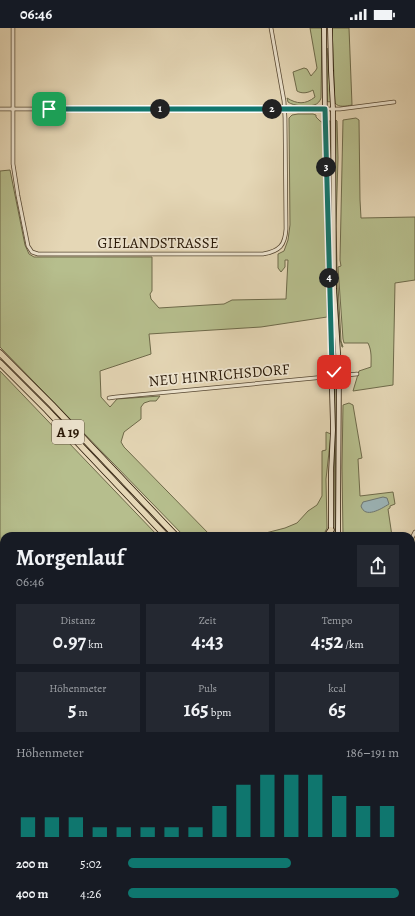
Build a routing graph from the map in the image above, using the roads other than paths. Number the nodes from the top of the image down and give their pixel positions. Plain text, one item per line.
1 (13, 28) edge
2 (272, 28) edge
3 (324, 28) edge
4 (330, 28) edge
5 (394, 102) dead end
6 (0, 109) edge
7 (13, 109) junction
8 (285, 109) junction
9 (325, 109) junction
10 (333, 109) junction
11 (0, 353) edge
12 (0, 363) edge
13 (332, 368) junction
14 (357, 374) dead end
15 (339, 376) junction
16 (332, 377) junction
17 (339, 382) junction
18 (109, 398) dead end
19 (162, 532) edge
20 (172, 532) edge
21 (331, 532) edge
22 (338, 532) edge

1 - 7 street
2 - 8 street
3 - 9 main road
4 - 10 main road
5 - 10 street
6 - 7 street
7 - 8 street
7 - 8 street, GIELANDSTRASSE
8 - 9 street
9 - 10 street
9 - 13 main road
10 - 15 main road
11 - 20 highway, A 19
12 - 19 highway, A 19
13 - 15 main road
13 - 16 main road
14 - 15 street, NEU HINRICHSDORF
15 - 16 street, NEU HINRICHSDORF
15 - 17 main road
16 - 17 main road
16 - 18 street, NEU HINRICHSDORF
16 - 21 main road
17 - 22 main road

